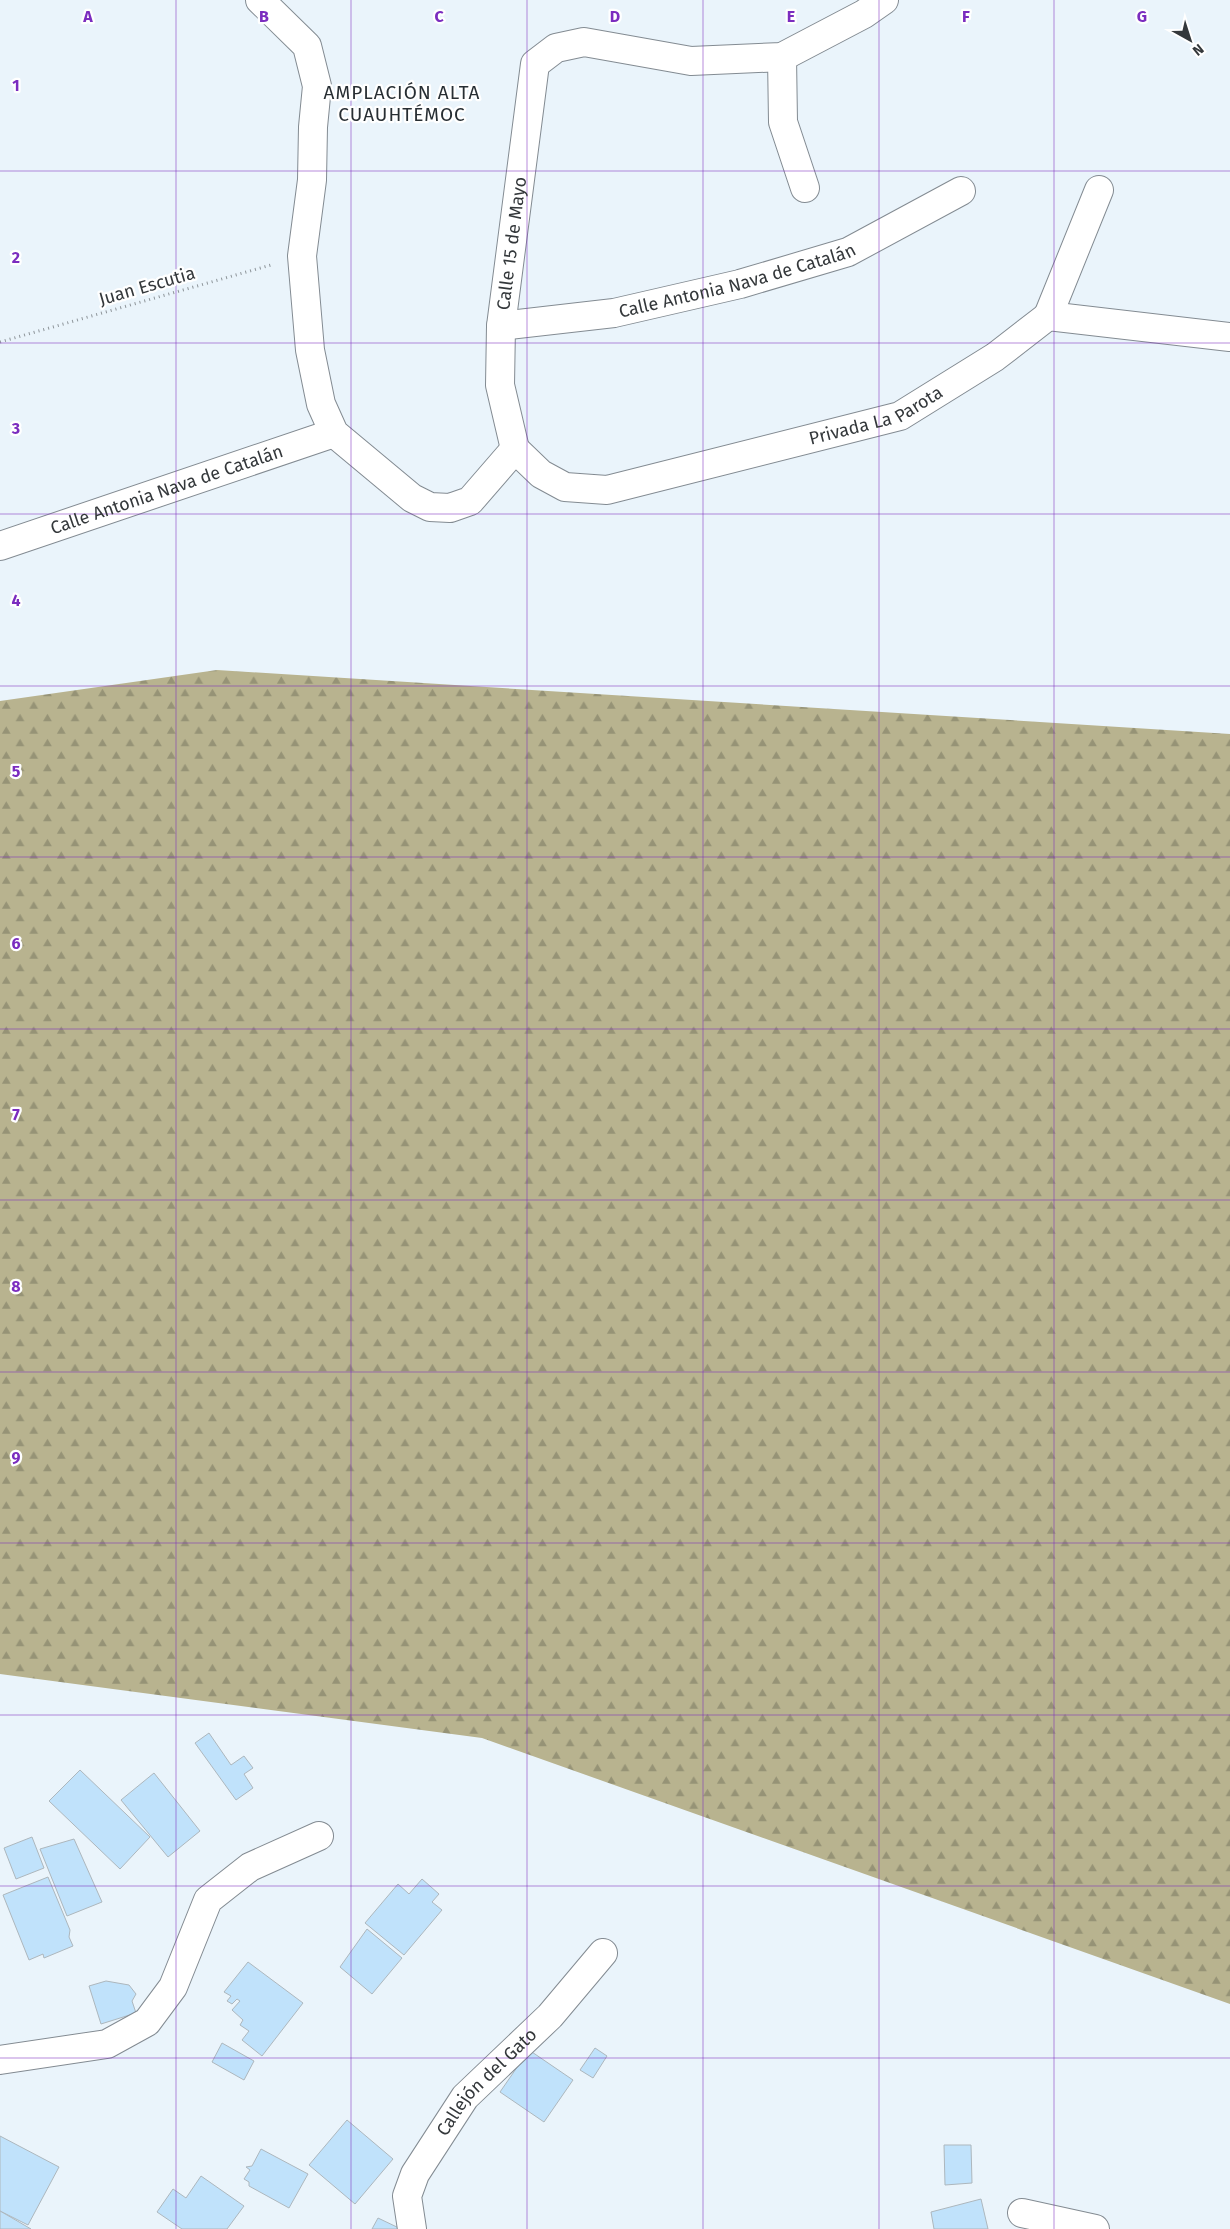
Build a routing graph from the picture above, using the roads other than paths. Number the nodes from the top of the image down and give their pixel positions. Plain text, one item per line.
1 (260, 0) edge
2 (884, 0) edge
3 (782, 57) junction
4 (805, 188) dead end
5 (1099, 190) dead end
6 (961, 191) dead end
7 (1048, 316) junction
8 (501, 326) junction
9 (1230, 337) edge
10 (334, 433) junction
11 (515, 449) junction
12 (0, 546) edge
13 (319, 1836) dead end
14 (603, 1952) dead end
15 (0, 2060) edge
16 (1022, 2213) dead end
17 (412, 2229) edge
18 (1095, 2229) edge

1 - 10 street
2 - 3 street
3 - 4 street
3 - 8 street, Calle 15 de Mayo
5 - 7 street
6 - 8 street, Calle Antonia Nava de Catalán
7 - 9 street
7 - 11 street, Privada La Parota
8 - 11 street, Calle 15 de Mayo
10 - 11 street
10 - 12 street, Calle Antonia Nava de Catalán
13 - 15 street
14 - 17 street, Callejón del Gato
16 - 18 street

